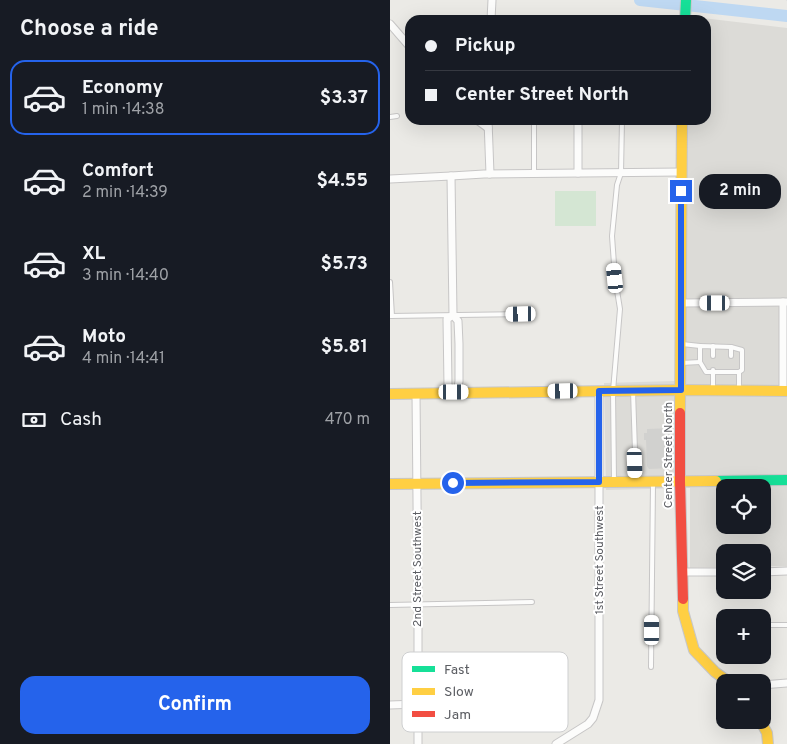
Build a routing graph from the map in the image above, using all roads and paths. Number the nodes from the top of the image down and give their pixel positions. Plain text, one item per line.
1 (492, 0) edge
2 (686, 0) edge
3 (491, 15) edge
4 (685, 15) edge
5 (390, 24) edge
6 (405, 41) edge
7 (397, 116) dead end
8 (390, 117) edge
9 (488, 125) edge
10 (534, 125) edge
11 (578, 125) edge
12 (622, 125) edge
13 (682, 125) edge
14 (681, 172) junction
15 (534, 173) junction
16 (578, 173) junction
17 (621, 173) junction
18 (490, 174) junction
19 (451, 176) junction
20 (390, 179) edge
21 (390, 282) edge
22 (785, 302) edge
23 (681, 303) junction
24 (521, 314) dead end
25 (453, 315) junction
26 (391, 316) edge
27 (681, 344) junction
28 (700, 346) junction
29 (713, 346) junction
30 (731, 347) junction
31 (713, 356) dead end
32 (731, 356) dead end
33 (700, 362) junction
34 (681, 363) junction
35 (713, 371) junction
36 (739, 372) junction
37 (633, 390) junction
38 (681, 390) junction
39 (713, 390) junction
40 (739, 390) junction
41 (599, 391) junction
42 (613, 391) junction
43 (785, 391) edge
44 (454, 392) junction
45 (390, 394) edge
46 (416, 394) junction
47 (787, 480) edge
48 (636, 481) junction
49 (653, 481) junction
50 (680, 481) junction
51 (599, 482) junction
52 (614, 482) junction
53 (390, 484) edge
54 (416, 484) junction
55 (682, 572) junction
56 (716, 572) edge
57 (771, 572) edge
58 (787, 572) edge
59 (532, 602) dead end
60 (390, 604) edge
61 (418, 604) junction
62 (787, 624) edge
63 (771, 625) edge
64 (418, 652) edge
65 (651, 667) dead end
66 (718, 674) edge
67 (787, 683) edge
68 (771, 684) edge
69 (765, 729) edge
70 (556, 744) edge
71 (768, 744) edge

1 - 3 street
2 - 4 street
5 - 6 street
7 - 8 lane
9 - 18 street
10 - 15 lane
11 - 16 street
12 - 17 lane
13 - 14 street, Center Street North
14 - 17 street
14 - 23 street, Center Street North
15 - 16 street
15 - 18 street
16 - 17 street
17 - 42 lane
18 - 19 street
19 - 20 street
19 - 25 street
21 - 26 lane
22 - 23 street
22 - 43 street
23 - 27 street, Center Street North
24 - 25 lane
25 - 26 lane
25 - 44 street
25 - 44 street
27 - 28 lane
27 - 34 street, Center Street North
28 - 29 lane
28 - 33 lane
29 - 30 lane
29 - 31 lane
30 - 32 lane
30 - 36 lane
33 - 34 lane
33 - 35 lane
34 - 38 street, Center Street North
35 - 36 lane
35 - 39 lane
36 - 40 lane
37 - 38 street
37 - 42 street
37 - 48 lane
38 - 39 street
38 - 50 street, Center Street North
39 - 40 street
40 - 43 street
41 - 42 street
41 - 44 street
41 - 51 street, 1st Street Southwest
42 - 52 lane
44 - 46 street
45 - 46 street
46 - 54 street, 2nd Street Southwest
47 - 50 street
48 - 49 street
48 - 52 street
49 - 50 street
49 - 65 lane
50 - 55 street, Center Street North
51 - 52 street
51 - 54 street
51 - 70 street, 1st Street Southwest
53 - 54 street
54 - 61 street, 2nd Street Southwest
55 - 56 street
55 - 66 street, Center Street North
57 - 58 street
59 - 61 lane
60 - 61 lane
61 - 64 street, 2nd Street Southwest
62 - 63 lane
67 - 68 street
69 - 71 street

